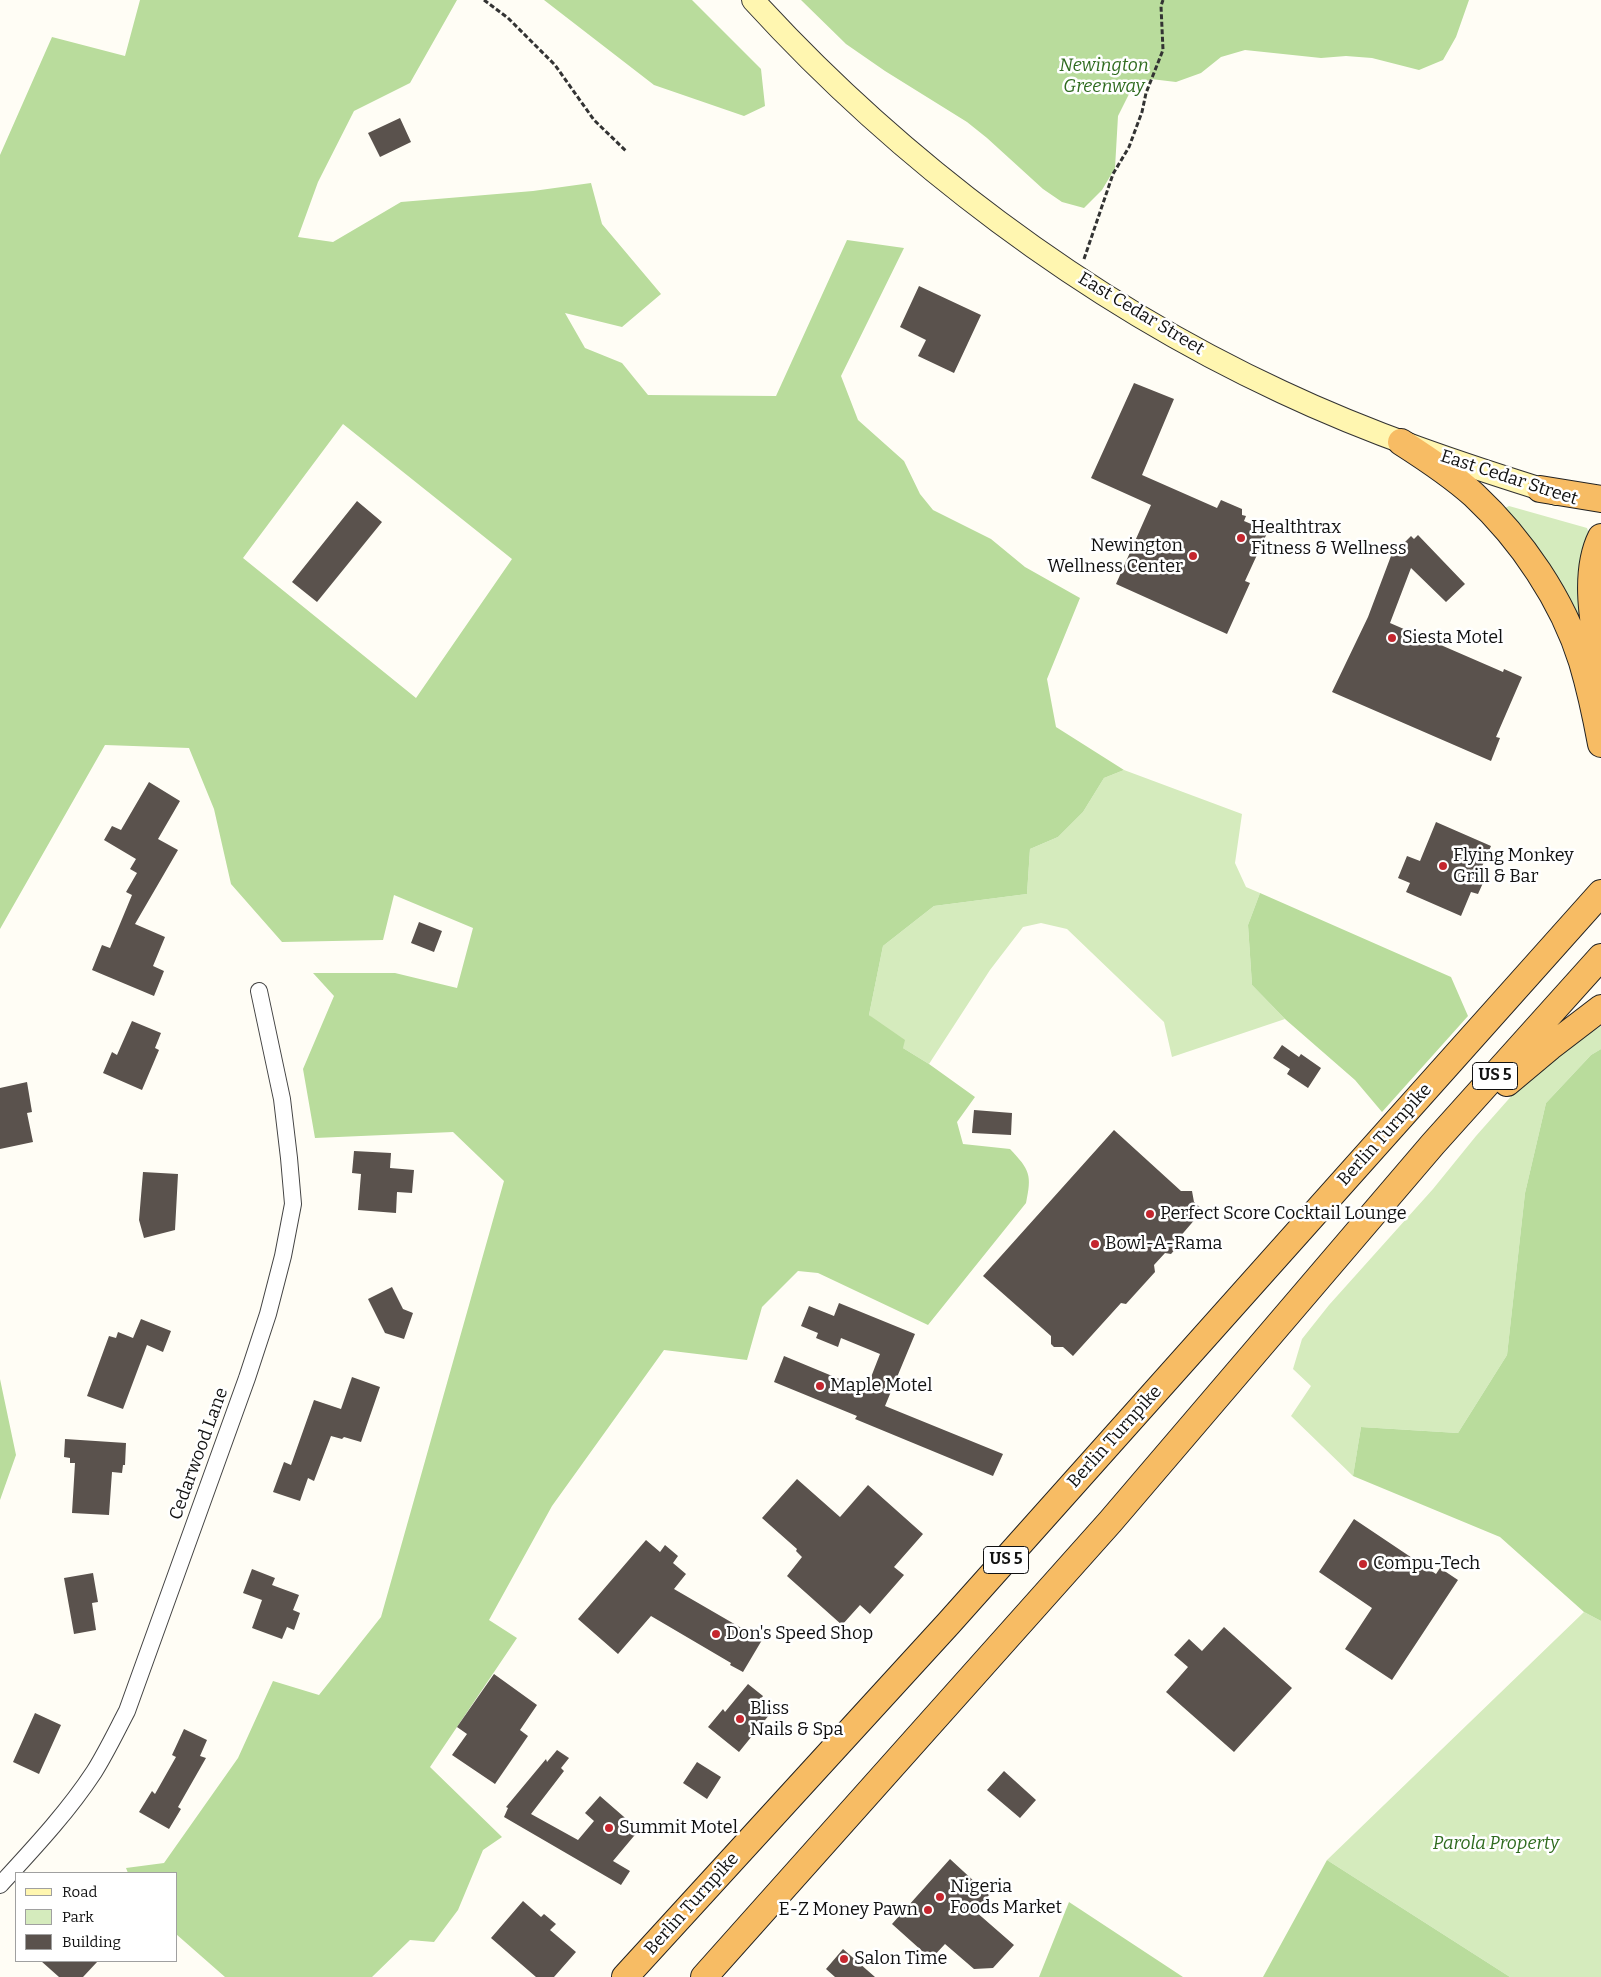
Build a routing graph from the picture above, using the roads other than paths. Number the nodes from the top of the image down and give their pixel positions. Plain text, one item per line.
1 (752, 0) edge
2 (1401, 442) junction
3 (1540, 489) junction
4 (1601, 499) edge
5 (1601, 507) edge
6 (1601, 537) edge
7 (1601, 672) edge
8 (1597, 708) edge
9 (1601, 744) edge
10 (1601, 893) edge
11 (1601, 957) edge
12 (259, 991) dead end
13 (1601, 1008) edge
14 (1433, 1144) junction
15 (0, 1886) edge
16 (626, 1977) edge
17 (704, 1977) edge

1 - 2 main road, East Cedar Street
2 - 3 main road, East Cedar Street
2 - 8 highway
3 - 4 highway
3 - 5 main road, East Cedar Street
6 - 7 highway
8 - 9 highway
10 - 16 highway, Berlin Turnpike / US 5
11 - 14 highway, US 5
12 - 15 street, Cedarwood Lane
13 - 14 highway
14 - 17 highway, US 5

